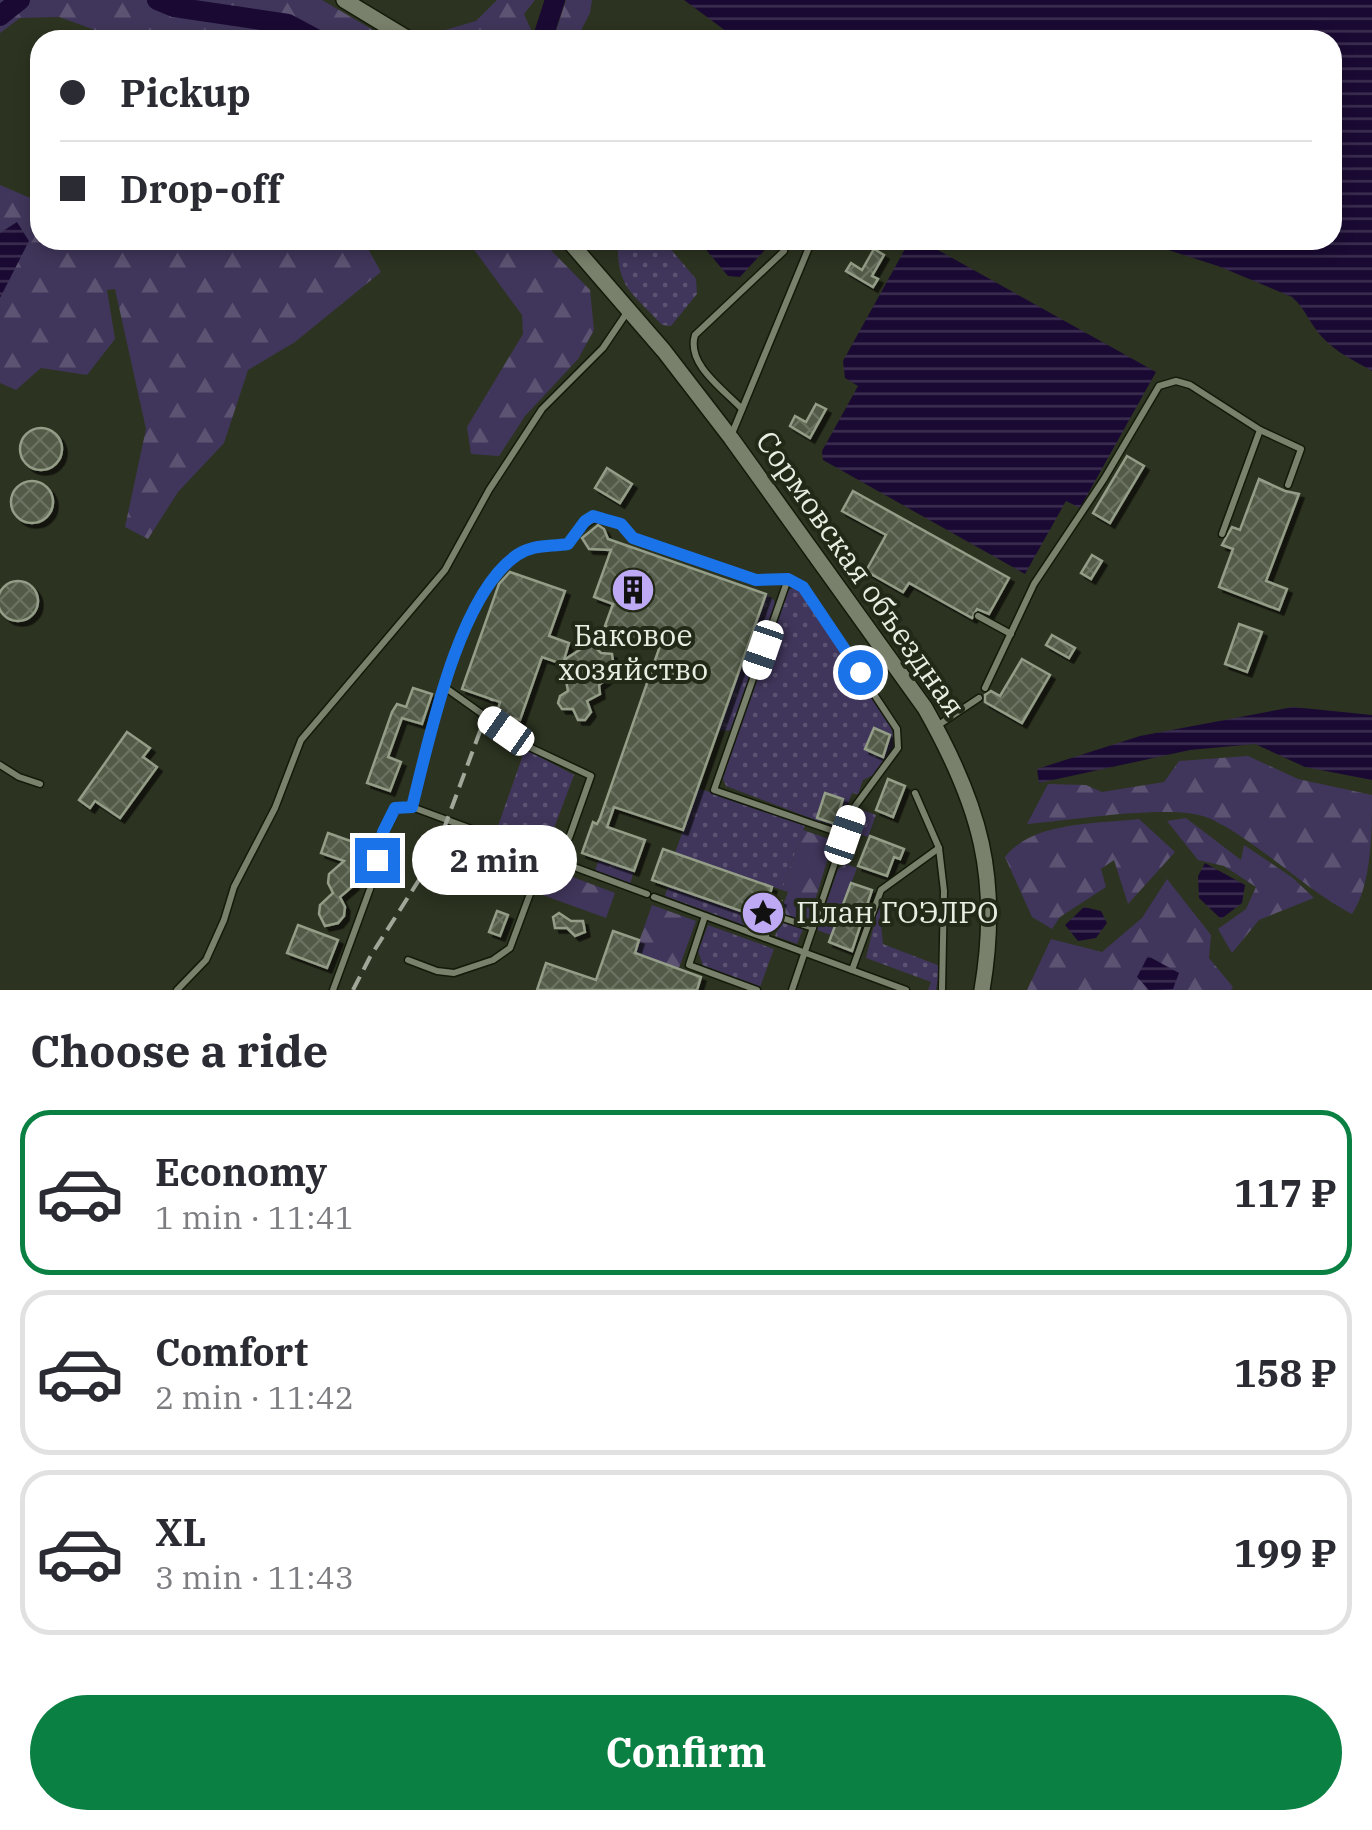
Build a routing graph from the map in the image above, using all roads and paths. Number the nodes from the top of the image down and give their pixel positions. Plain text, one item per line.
1 (344, 0) edge
2 (394, 30) edge
3 (576, 250) edge
4 (784, 250) edge
5 (808, 250) edge
6 (629, 309) junction
7 (742, 409) junction
8 (1260, 430) junction
9 (731, 438) junction
10 (1288, 485) dead end
11 (1222, 534) dead end
12 (788, 579) junction
13 (978, 616) dead end
14 (1011, 634) junction
15 (443, 686) junction
16 (985, 688) dead end
17 (979, 698) dead end
18 (936, 727) junction
19 (0, 764) edge
20 (40, 784) dead end
21 (915, 793) dead end
22 (412, 807) junction
23 (845, 835) junction
24 (939, 848) junction
25 (544, 856) junction
26 (706, 916) junction
27 (813, 928) junction
28 (765, 938) junction
29 (805, 952) junction
30 (408, 960) dead end
31 (852, 970) junction
32 (178, 990) edge
33 (333, 990) edge
34 (758, 990) edge
35 (792, 990) edge
36 (906, 990) edge
37 (942, 990) edge
38 (982, 990) edge

1 - 2 street
3 - 6 street, Сормовская объездная
4 - 7 lane
5 - 7 lane
6 - 9 street, Сормовская объездная
6 - 32 lane
7 - 9 lane
8 - 10 lane
8 - 11 lane
8 - 14 lane
9 - 18 street, Сормовская объездная
12 - 15 lane
12 - 23 lane
12 - 23 lane
13 - 14 lane
14 - 16 lane
15 - 22 lane
15 - 25 lane
17 - 18 lane
18 - 38 street, Сормовская объездная
19 - 20 lane
21 - 24 lane
22 - 25 lane
22 - 33 lane
23 - 27 lane
24 - 31 lane
24 - 37 lane
25 - 26 lane
25 - 30 lane
26 - 28 lane
26 - 34 lane
27 - 28 lane
27 - 29 lane
28 - 29 lane
29 - 31 lane
29 - 35 lane
31 - 36 lane

